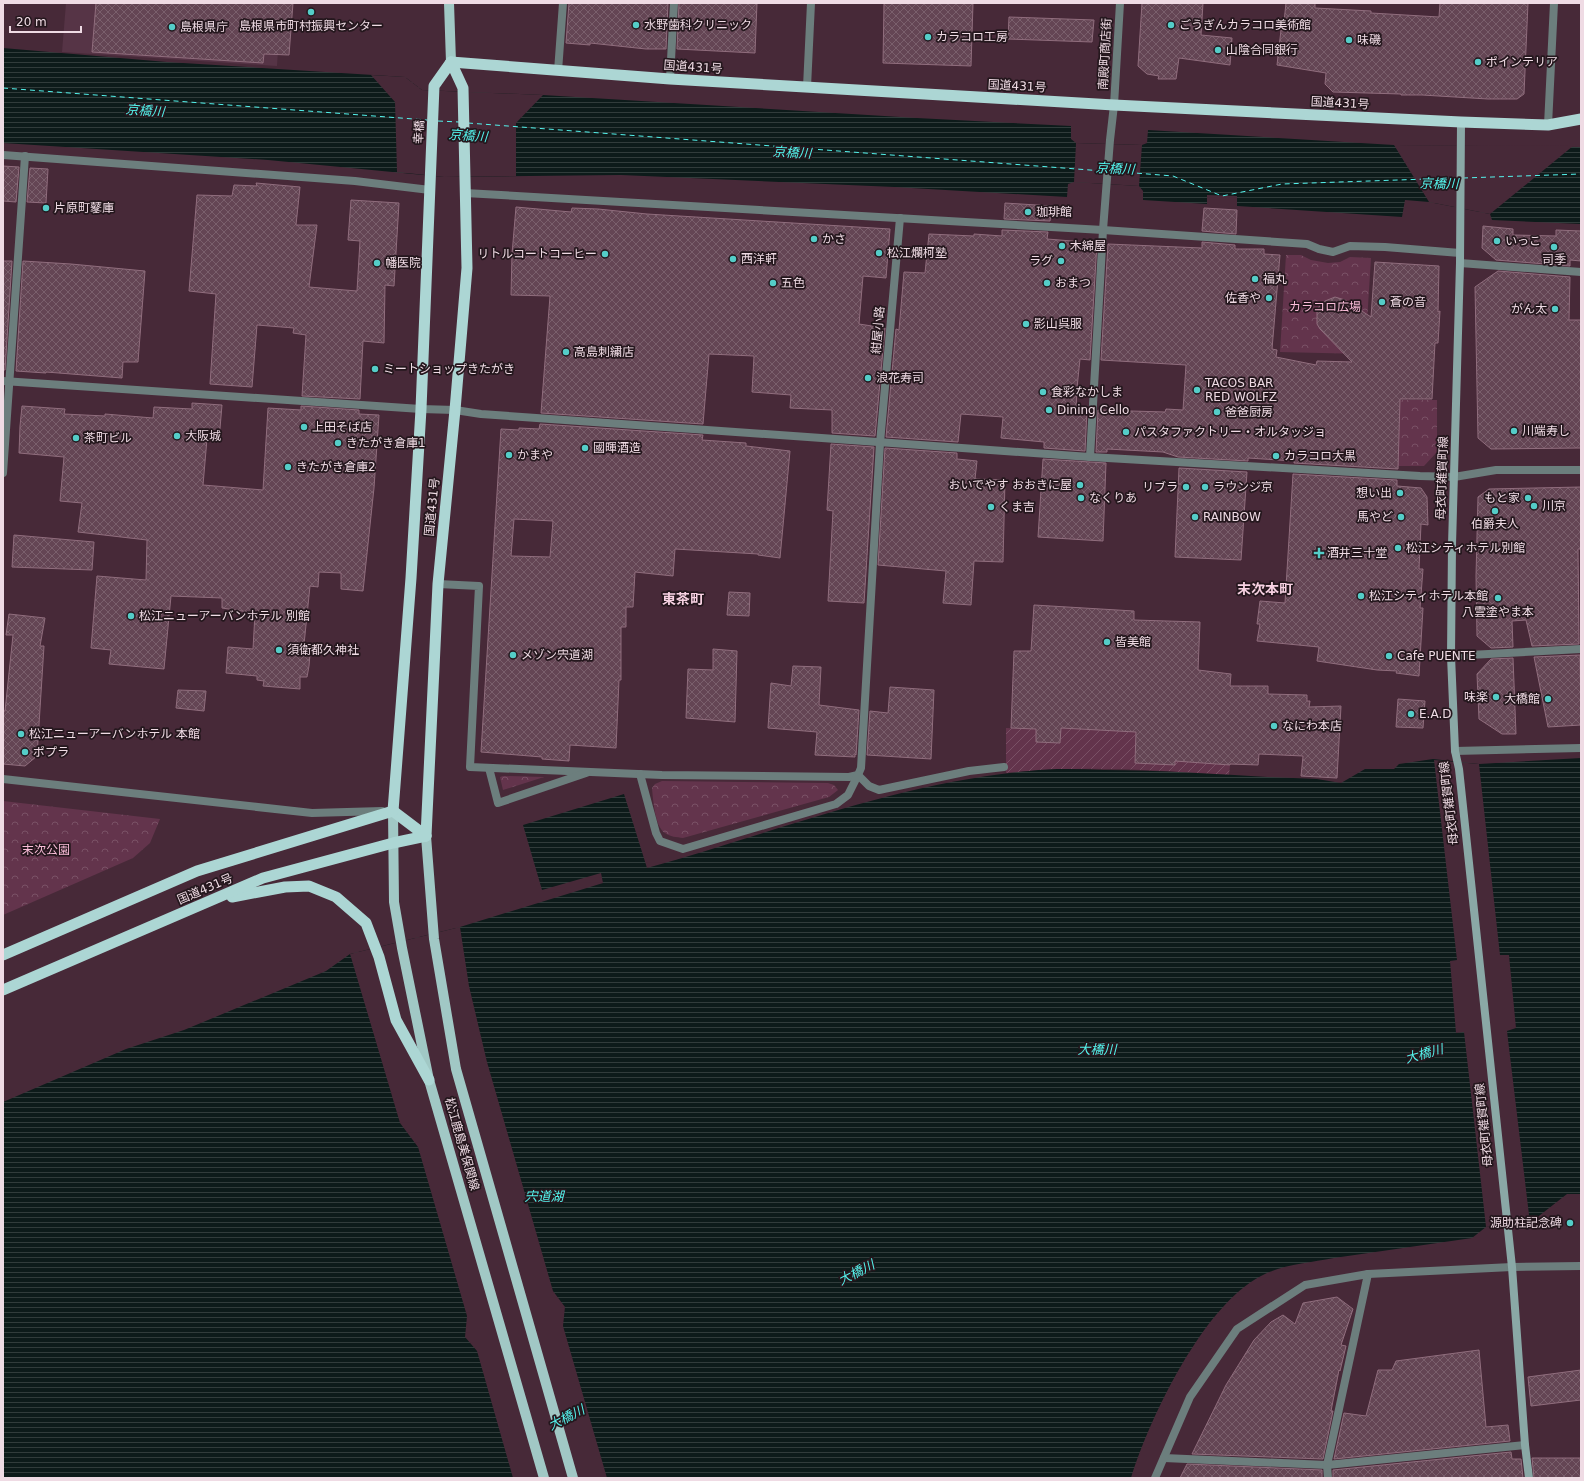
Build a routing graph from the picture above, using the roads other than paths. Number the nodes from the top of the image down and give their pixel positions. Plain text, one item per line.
1 (449, 3) edge
2 (562, 3) edge
3 (674, 3) edge
4 (811, 3) edge
5 (1120, 3) edge
6 (1554, 3) edge
7 (451, 62) junction
8 (558, 71) junction
9 (670, 79) junction
10 (807, 87) junction
11 (1114, 105) junction
12 (1581, 119) edge
13 (1461, 122) junction
14 (1548, 124) junction
15 (3, 155) edge
16 (25, 156) junction
17 (430, 185) junction
18 (465, 193) junction
19 (900, 218) junction
20 (1103, 230) junction
21 (1460, 253) junction
22 (1460, 263) junction
23 (1581, 272) edge
24 (6, 382) edge
25 (421, 409) junction
26 (456, 410) junction
27 (880, 443) junction
28 (1090, 457) junction
29 (1581, 470) edge
30 (3, 473) edge
31 (1454, 477) junction
32 (438, 584) junction
33 (1581, 649) edge
34 (1451, 656) junction
35 (1581, 748) edge
36 (1455, 751) junction
37 (1004, 767) dead end
38 (490, 768) junction
39 (591, 771) junction
40 (640, 774) junction
41 (858, 775) junction
42 (3, 779) edge
43 (393, 811) junction
44 (426, 836) junction
45 (393, 843) junction
46 (213, 900) junction
47 (3, 955) edge
48 (3, 990) edge
49 (429, 1080) junction
50 (1581, 1266) edge
51 (1512, 1267) junction
52 (1368, 1274) junction
53 (1525, 1444) junction
54 (1164, 1458) junction
55 (1327, 1465) junction
56 (544, 1478) edge
57 (572, 1478) edge
58 (1155, 1478) edge
59 (1328, 1478) edge
60 (1529, 1478) edge

1 - 7 main road
2 - 8 street
3 - 9 street
4 - 10 street
5 - 11 street, 南殿町商店街
6 - 14 street
7 - 8 highway, 国道431号
7 - 17 highway, 幸橋
7 - 18 highway, 国道431号
8 - 9 highway, 国道431号
9 - 10 highway, 国道431号
10 - 11 highway, 国道431号
11 - 13 highway, 国道431号
11 - 20 street, 南殿町商店街
12 - 14 highway, 国道431号
13 - 14 highway, 国道431号
13 - 21 main road, 母衣町雑賀町線
15 - 16 street
16 - 17 street
16 - 24 street
17 - 25 highway, 国道431号
18 - 19 street
18 - 26 highway, 国道431号
19 - 20 street
19 - 27 street, 紺屋小路
20 - 21 street
20 - 28 street, 南殿町商店街
21 - 22 main road, 母衣町雑賀町線
22 - 23 street
22 - 31 main road, 母衣町雑賀町線
24 - 25 street
24 - 30 street
25 - 26 street
25 - 43 highway, 国道431号
26 - 27 street
26 - 32 highway, 国道431号
27 - 28 street
27 - 41 street, 紺屋小路
28 - 31 street
29 - 31 street
31 - 34 main road, 母衣町雑賀町線
32 - 38 street
32 - 44 highway, 国道431号
33 - 34 street
34 - 36 main road, 母衣町雑賀町線
35 - 36 street
36 - 51 main road, 母衣町雑賀町線
37 - 41 street
38 - 39 street
38 - 39 street
39 - 40 street
40 - 41 street
40 - 41 street, 紺屋小路
42 - 43 street
43 - 44 highway
43 - 45 main road, 松江鹿島美保関線
43 - 47 highway, 国道431号
44 - 45 highway, 国道431号
44 - 57 main road, 松江鹿島美保関線
45 - 46 highway, 国道431号
45 - 49 main road, 松江鹿島美保関線
46 - 48 highway, 国道431号
46 - 49 highway
49 - 56 main road, 松江鹿島美保関線
50 - 51 street
51 - 52 street
51 - 53 main road, 母衣町雑賀町線
52 - 54 street
52 - 55 street
53 - 55 street
53 - 60 main road, 母衣町雑賀町線
54 - 55 street
54 - 58 street
55 - 59 street

